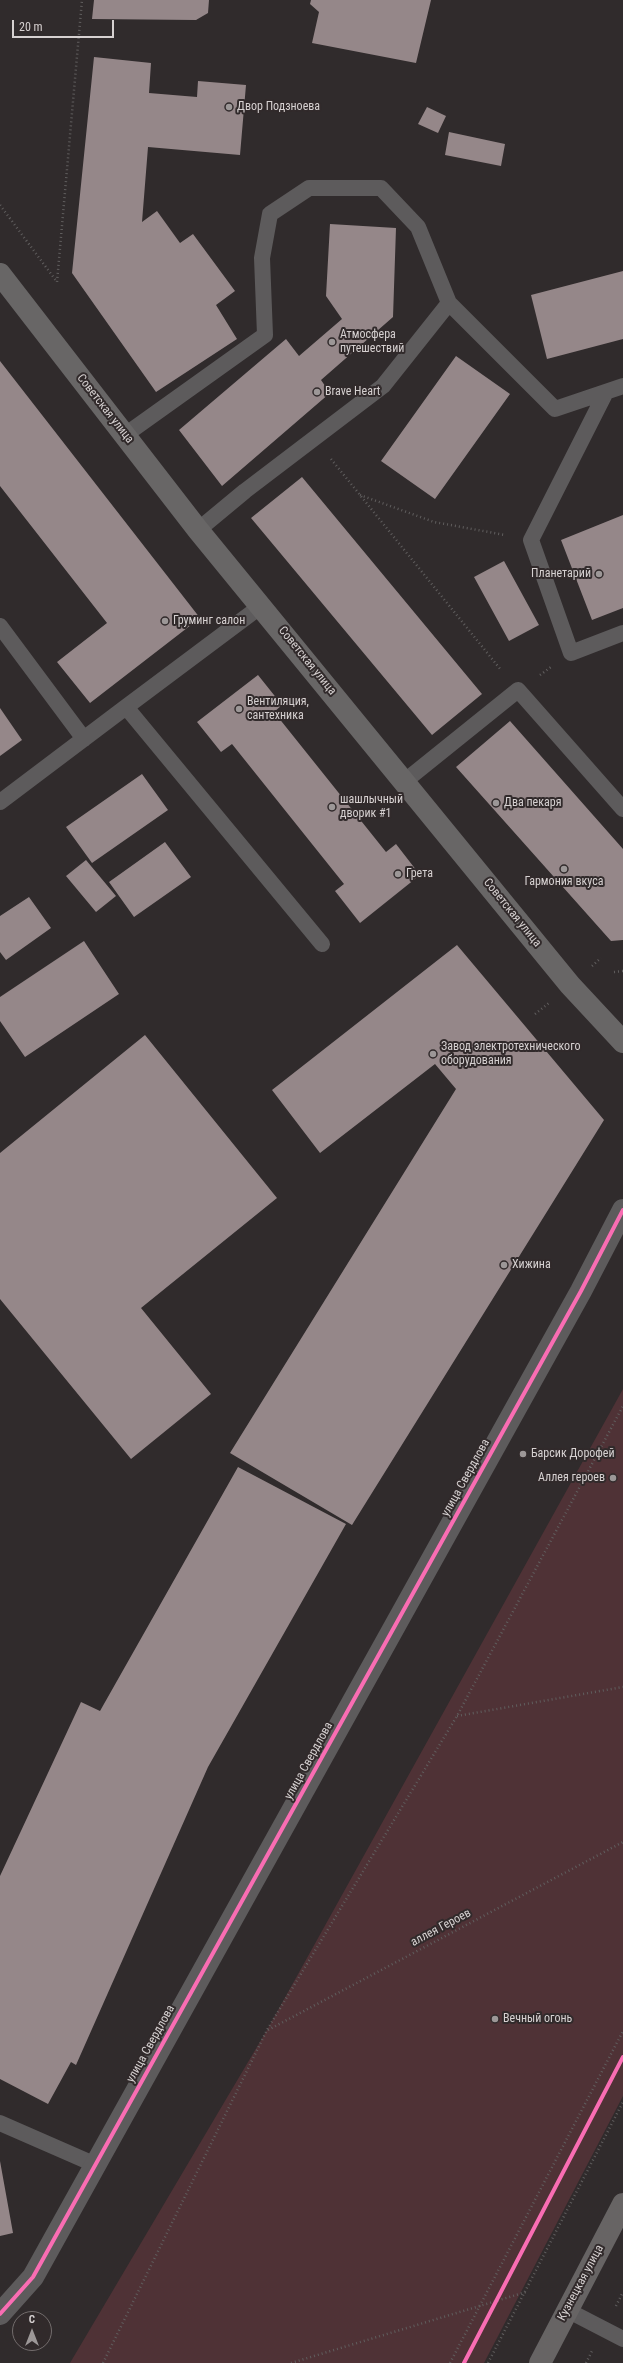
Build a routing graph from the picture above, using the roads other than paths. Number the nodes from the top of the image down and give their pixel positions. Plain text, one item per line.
1 (0, 274) edge
2 (450, 303) junction
3 (623, 386) edge
4 (606, 392) junction
5 (125, 434) junction
6 (198, 530) junction
7 (262, 606) junction
8 (0, 626) edge
9 (623, 633) edge
10 (126, 707) junction
11 (84, 739) junction
12 (405, 781) junction
13 (0, 802) edge
14 (623, 809) edge
15 (322, 944) dead end
16 (623, 1042) edge
17 (623, 1210) edge
18 (0, 2123) edge
19 (96, 2165) junction
20 (623, 2204) edge
21 (567, 2310) junction
22 (0, 2314) edge
23 (623, 2339) edge
24 (540, 2363) edge

1 - 5 main road, Советская улица
2 - 4 lane
2 - 5 lane
2 - 6 lane
3 - 4 lane
4 - 9 lane
5 - 6 main road, Советская улица
6 - 7 main road, Советская улица
7 - 10 lane
7 - 12 main road, Советская улица
8 - 11 lane
10 - 11 lane
10 - 15 lane
11 - 13 lane
12 - 14 lane
12 - 16 main road, Советская улица
17 - 19 street, улица Свердлова
18 - 19 lane
19 - 22 street, улица Свердлова
20 - 21 main road, Кузнецкая улица
21 - 23 lane
21 - 24 main road, Кузнецкая улица

